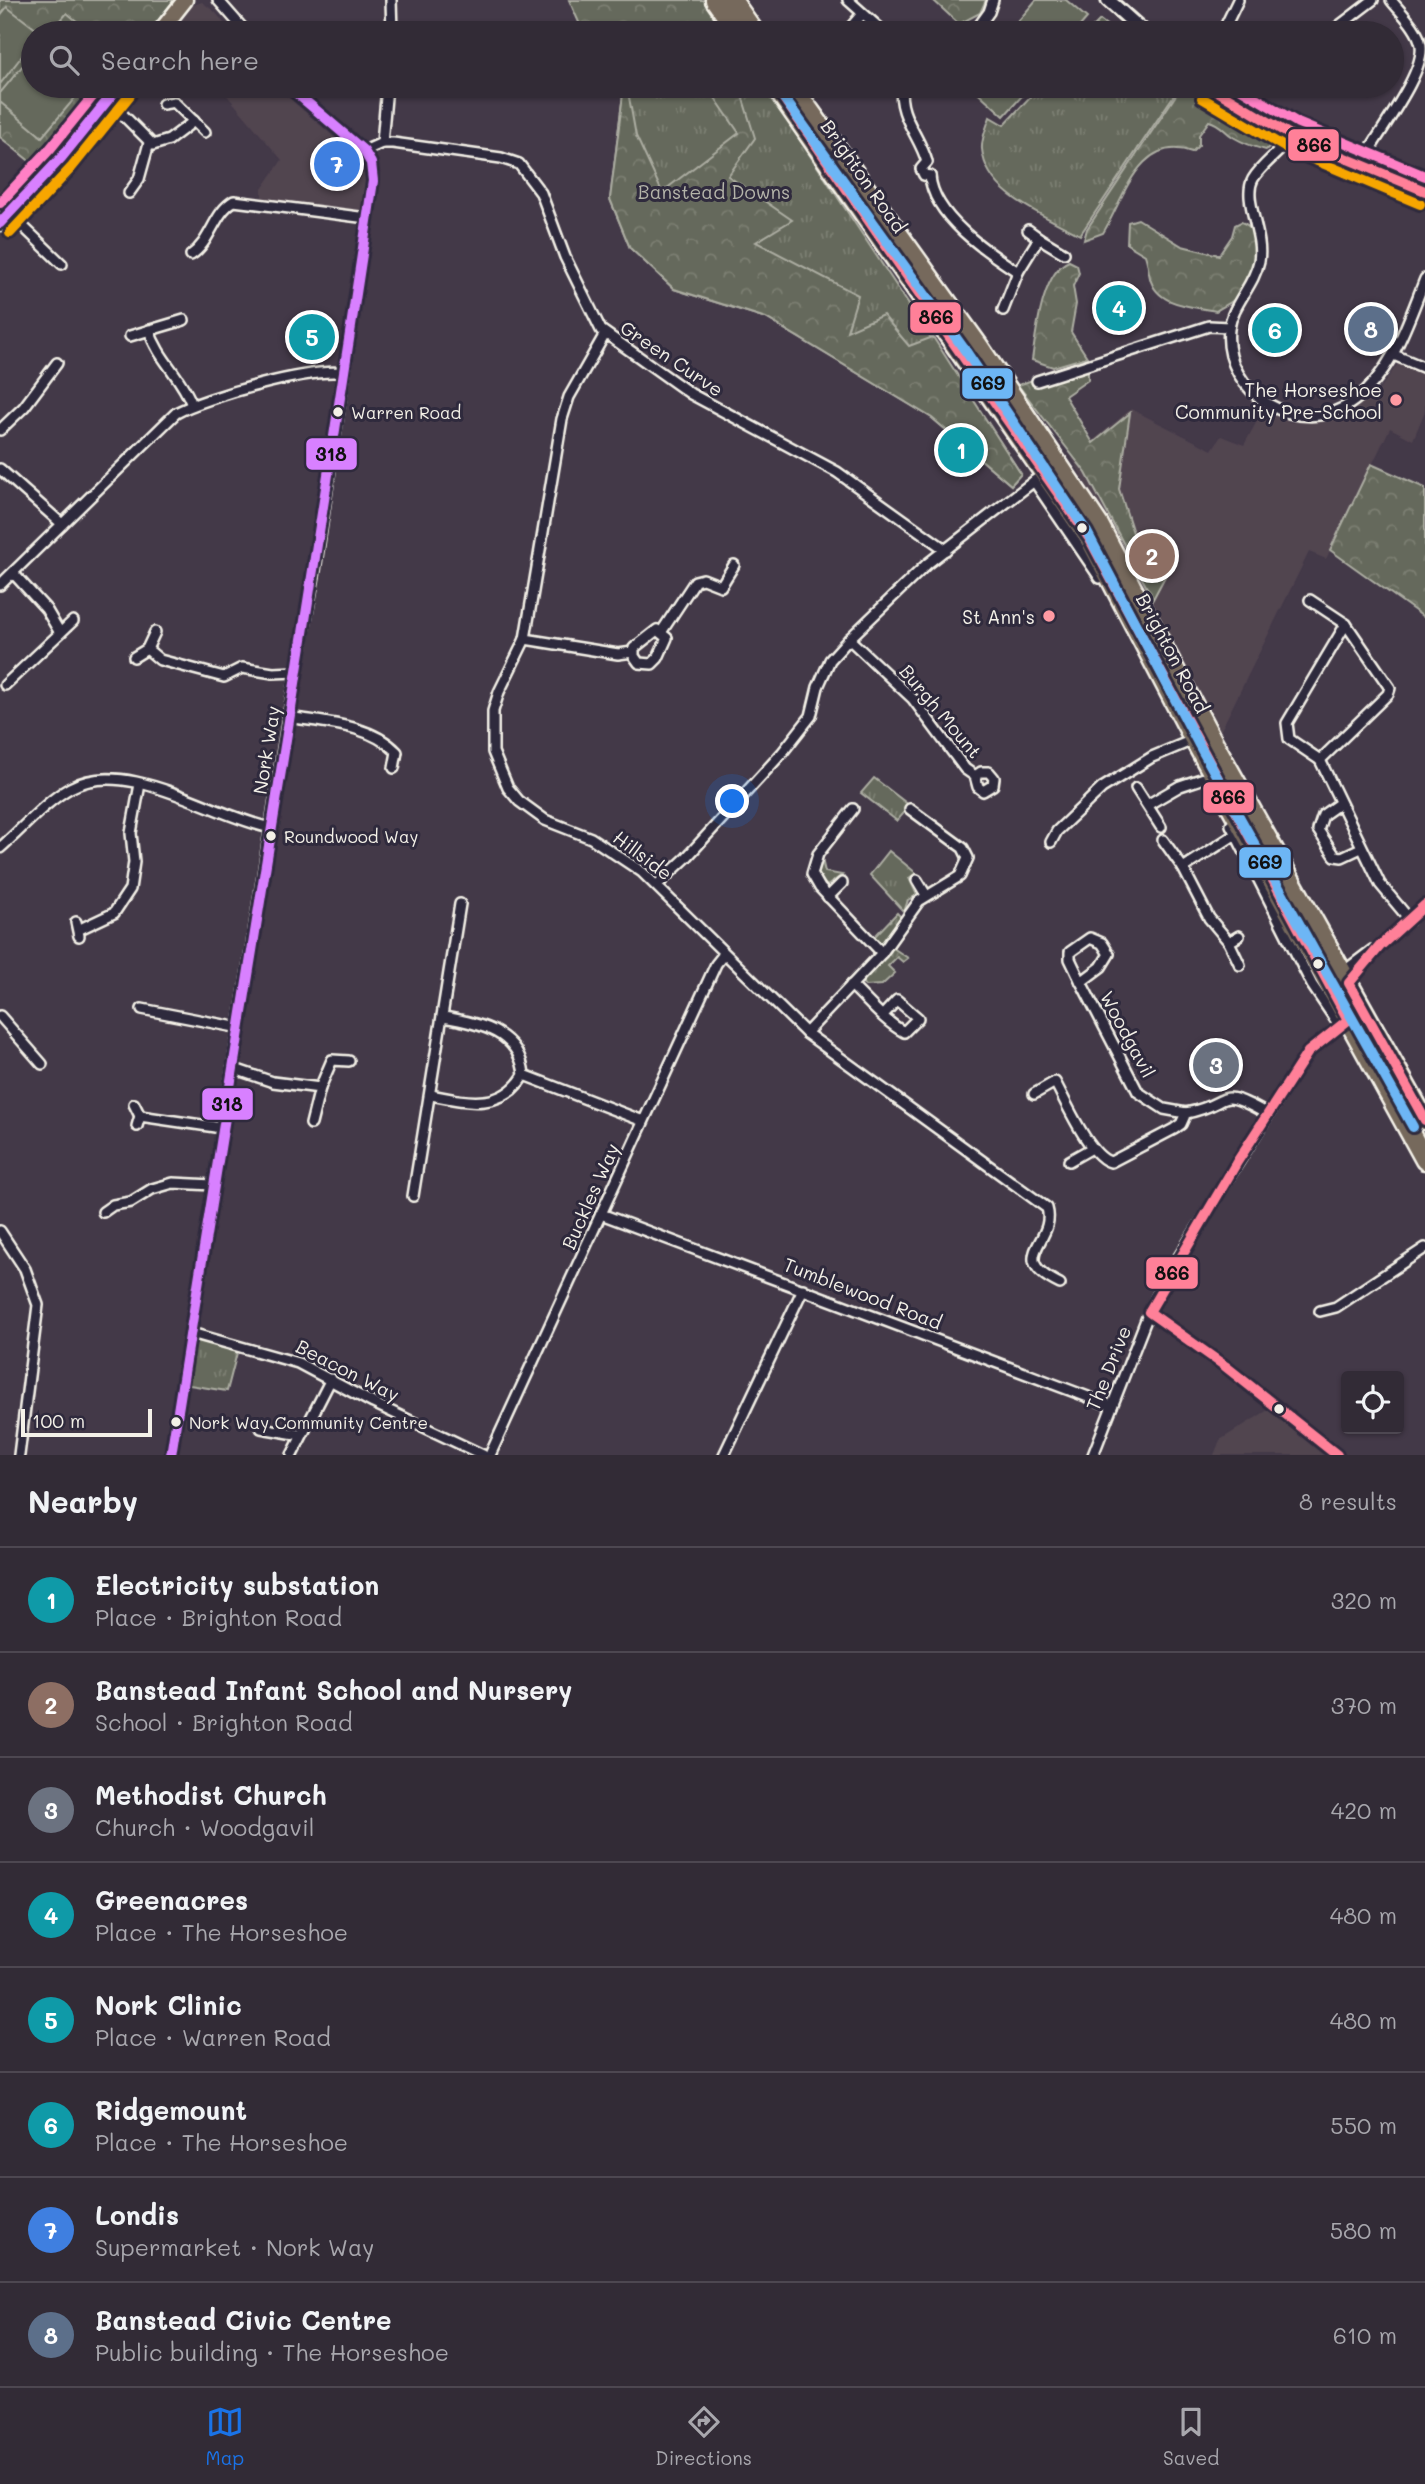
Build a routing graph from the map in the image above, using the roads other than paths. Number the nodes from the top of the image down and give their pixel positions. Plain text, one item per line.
1 (185, 0) edge
2 (391, 0) edge
3 (715, 0) edge
4 (732, 0) edge
5 (848, 0) edge
6 (993, 0) edge
7 (1108, 0) edge
8 (1238, 0) edge
9 (1373, 0) edge
10 (1391, 0) edge
11 (226, 2) edge
12 (862, 14) junction
13 (168, 21) edge
14 (239, 21) edge
15 (391, 21) edge
16 (730, 21) edge
17 (747, 21) edge
18 (856, 21) edge
19 (870, 21) edge
20 (982, 21) edge
21 (1132, 21) edge
22 (1228, 21) edge
23 (1345, 21) edge
24 (1404, 93) edge
25 (302, 98) edge
26 (386, 98) edge
27 (783, 98) edge
28 (801, 98) edge
29 (901, 98) edge
30 (1229, 98) edge
31 (1401, 98) edge
32 (108, 100) joint
33 (163, 104) dead end
34 (194, 121) junction
35 (205, 132) dead end
36 (1292, 136) junction
37 (149, 143) junction
38 (382, 143) junction
39 (364, 151) junction
40 (1362, 165) junction
41 (1425, 191) edge
42 (129, 193) dead end
43 (5, 218) edge
44 (368, 218) junction
45 (1028, 230) dead end
46 (1039, 238) junction
47 (1064, 253) dead end
48 (191, 255) dead end
49 (62, 264) dead end
50 (1018, 272) junction
51 (1425, 279) edge
52 (1003, 310) dead end
53 (184, 320) dead end
54 (1229, 327) junction
55 (149, 330) junction
56 (605, 334) junction
57 (130, 335) dead end
58 (1394, 355) junction
59 (57, 363) dead end
60 (1425, 368) edge
61 (344, 373) junction
62 (1037, 381) dead end
63 (192, 405) junction
64 (0, 430) edge
65 (0, 469) edge
66 (1039, 477) junction
67 (62, 524) junction
68 (946, 550) junction
69 (734, 565) dead end
70 (13, 573) junction
71 (0, 585) edge
72 (1310, 600) dead end
73 (73, 621) dead end
74 (1346, 624) junction
75 (662, 631) junction
76 (155, 632) dead end
77 (60, 633) junction
78 (525, 639) junction
79 (849, 639) junction
80 (147, 649) junction
81 (633, 652) junction
82 (134, 657) dead end
83 (296, 672) junction
84 (5, 685) dead end
85 (288, 717) junction
86 (1188, 742) junction
87 (1320, 760) junction
88 (394, 768) dead end
89 (975, 776) dead end
90 (1207, 777) junction
91 (140, 784) junction
92 (1136, 788) dead end
93 (1340, 803) junction
94 (1149, 804) junction
95 (853, 809) dead end
96 (910, 809) dead end
97 (1161, 827) dead end
98 (271, 828) junction
99 (1236, 834) junction
100 (1163, 840) dead end
101 (1051, 842) dead end
102 (0, 848) edge
103 (1361, 848) junction
104 (1183, 868) junction
105 (916, 880) dead end
106 (842, 883) dead end
107 (657, 885) junction
108 (926, 895) junction
109 (828, 897) junction
110 (460, 904) dead end
111 (1425, 905) edge
112 (1410, 920) junction
113 (78, 929) dead end
114 (1239, 936) dead end
115 (1229, 942) junction
116 (882, 953) junction
117 (724, 954) junction
118 (1240, 965) dead end
119 (1346, 977) junction
120 (1081, 982) junction
121 (851, 985) junction
122 (142, 1009) dead end
123 (157, 1012) junction
124 (883, 1015) dead end
125 (0, 1016) edge
126 (443, 1017) junction
127 (155, 1023) dead end
128 (1343, 1023) junction
129 (240, 1028) junction
130 (806, 1033) junction
131 (349, 1061) dead end
132 (42, 1064) dead end
133 (232, 1068) junction
134 (524, 1075) junction
135 (320, 1088) junction
136 (1034, 1094) dead end
137 (431, 1095) junction
138 (1414, 1103) edge
139 (134, 1104) dead end
140 (1186, 1113) junction
141 (1267, 1114) junction
142 (140, 1116) junction
143 (1425, 1120) edge
144 (643, 1121) junction
145 (312, 1124) dead end
146 (137, 1126) dead end
147 (222, 1128) junction
148 (1095, 1152) junction
149 (1425, 1160) edge
150 (1069, 1161) dead end
151 (213, 1185) junction
152 (413, 1196) dead end
153 (103, 1212) dead end
154 (601, 1214) junction
155 (0, 1231) edge
156 (1425, 1248) edge
157 (1060, 1284) dead end
158 (803, 1289) junction
159 (1320, 1311) dead end
160 (1149, 1312) junction
161 (191, 1333) junction
162 (331, 1379) junction
163 (1112, 1406) junction
164 (261, 1428) dead end
165 (301, 1435) junction
166 (19, 1455) edge
167 (171, 1455) edge
168 (292, 1455) edge
169 (483, 1455) edge
170 (490, 1455) edge
171 (724, 1455) edge
172 (1093, 1455) edge
173 (1337, 1455) edge

1 - 13 main road
2 - 15 street
3 - 16 highway
4 - 17 highway
5 - 12 street
6 - 20 street
7 - 21 main road
8 - 22 street
9 - 23 street
10 - 24 street
11 - 14 street
12 - 18 street
12 - 19 street
25 - 39 street
26 - 38 street
27 - 66 highway, Brighton Road
28 - 119 highway, Brighton Road
29 - 50 street
30 - 36 main road
31 - 40 street
32 - 37 street
32 - 43 main road
33 - 34 street
34 - 35 street
34 - 37 street
36 - 40 main road
36 - 54 street
37 - 42 street
38 - 39 street
38 - 56 street, Green Curve
39 - 44 street, Nork Way
40 - 41 main road
43 - 49 street
44 - 48 street
44 - 61 street, Nork Way
45 - 46 street
46 - 47 street
46 - 50 street
50 - 52 street
51 - 58 street
53 - 55 street
54 - 58 street
54 - 62 street
55 - 57 street
55 - 63 street
56 - 68 street, Green Curve
56 - 78 street, Hillside
58 - 60 street
59 - 64 street
61 - 63 street
61 - 83 street, Nork Way
63 - 67 street
65 - 67 street
66 - 68 street
66 - 86 street, Brighton Road
66 - 128 highway, Brighton Road
67 - 70 street
68 - 79 street
69 - 75 street
70 - 71 street
70 - 77 street
72 - 74 street
73 - 77 street
74 - 87 street
74 - 87 street
75 - 81 street
75 - 81 street
76 - 80 street
77 - 84 street
78 - 81 street
78 - 107 street, Hillside
79 - 89 street, Burgh Mount
79 - 107 street
80 - 82 street
80 - 83 street
83 - 85 street, Nork Way
85 - 88 street
85 - 98 street, Nork Way
86 - 90 street, Brighton Road
86 - 101 street
87 - 93 street
90 - 94 street
90 - 99 street, Brighton Road
91 - 98 street
91 - 102 street
91 - 113 street
92 - 94 street
93 - 103 street
93 - 103 street
94 - 97 street
95 - 109 street
96 - 108 street
98 - 129 street, Nork Way
99 - 104 street
99 - 128 street, Brighton Road
100 - 104 street
103 - 112 street
104 - 115 street
105 - 108 street
106 - 109 street
107 - 117 street, Hillside
108 - 116 street
109 - 116 street
110 - 126 street
111 - 112 street
112 - 119 street
114 - 115 street
115 - 118 street
116 - 121 street
117 - 130 street, Hillside
117 - 144 street, Buckles Way
119 - 138 highway, Brighton Road
120 - 120 street, Woodgavil
120 - 140 street, Woodgavil
121 - 124 street
121 - 130 street
122 - 123 street
123 - 127 street
123 - 129 street
125 - 132 street
126 - 134 street
126 - 137 street
128 - 138 highway, Brighton Road
128 - 141 street, The Drive
129 - 133 street, Nork Way
130 - 157 street, Hillside
131 - 135 street
133 - 135 street
133 - 147 street, Nork Way
134 - 137 street
134 - 144 street
135 - 145 street
136 - 148 street
137 - 152 street
138 - 143 highway, Brighton Road
138 - 149 highway, Brighton Road
139 - 142 street
140 - 141 street
140 - 148 street
141 - 160 street, The Drive
142 - 146 street
142 - 147 street
144 - 154 street, Buckles Way
147 - 151 street, Nork Way
148 - 150 street
151 - 153 street
151 - 161 street, Nork Way
154 - 158 street, Tumblewood Road
154 - 170 street, Buckles Way
155 - 166 street
156 - 159 street
158 - 163 street, Tumblewood Road
158 - 171 street
160 - 163 street, The Drive
160 - 173 street
161 - 162 street, Beacon Way
161 - 167 street, Nork Way
162 - 165 street
162 - 169 street, Beacon Way
163 - 172 street, The Drive
164 - 165 street
165 - 168 street

